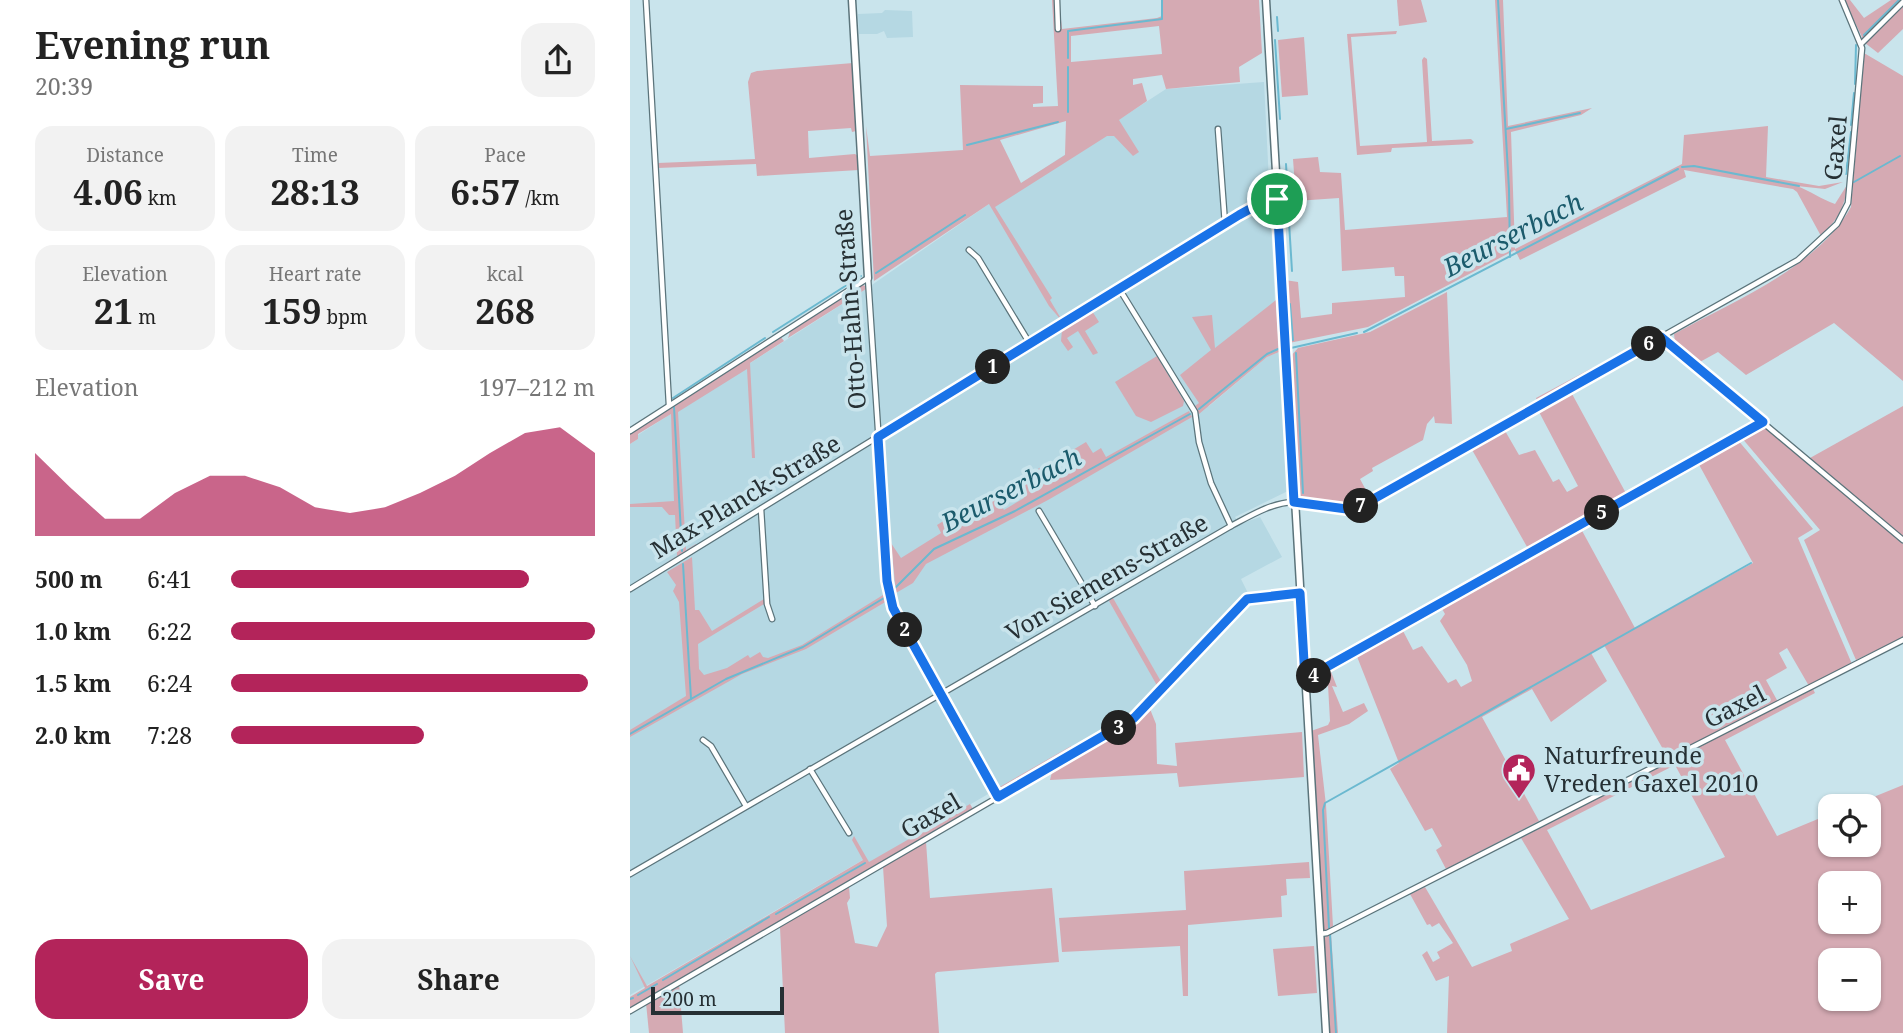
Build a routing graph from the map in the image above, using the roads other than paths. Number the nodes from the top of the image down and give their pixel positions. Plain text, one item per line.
1 (646, 0) edge
2 (852, 0) edge
3 (1057, 0) edge
4 (1266, 0) edge
5 (1842, 0) edge
6 (1903, 2) edge
7 (1058, 29) dead end
8 (1861, 44) junction
9 (1218, 129) dead end
10 (1277, 199) junction
11 (1225, 224) junction
12 (969, 250) dead end
13 (868, 278) junction
14 (1120, 290) junction
15 (1661, 337) junction
16 (1030, 344) junction
17 (669, 405) junction
18 (1763, 422) junction
19 (630, 431) edge
20 (878, 437) junction
21 (1294, 502) junction
22 (761, 509) junction
23 (1039, 511) dead end
24 (1231, 526) junction
25 (1903, 540) edge
26 (630, 589) edge
27 (1300, 593) junction
28 (1096, 606) junction
29 (772, 619) dead end
30 (1903, 640) edge
31 (1305, 679) junction
32 (941, 693) junction
33 (703, 740) dead end
34 (810, 769) junction
35 (998, 797) junction
36 (746, 806) junction
37 (849, 833) dead end
38 (630, 874) edge
39 (1320, 934) junction
40 (630, 1011) edge
41 (1326, 1033) edge

1 - 17 street
2 - 13 street, Otto-Hahn-Straße
3 - 7 street
4 - 10 street
5 - 8 street, Gaxel
6 - 8 street
8 - 15 street, Gaxel
9 - 11 street
10 - 11 street, Max-Planck-Straße
10 - 21 street
11 - 14 street, Max-Planck-Straße
12 - 16 street
13 - 17 street
13 - 20 street, Otto-Hahn-Straße
14 - 16 street, Max-Planck-Straße
14 - 24 street
15 - 18 street
15 - 21 street, Gaxel
16 - 20 street, Max-Planck-Straße
17 - 19 street
18 - 25 street
18 - 31 street
20 - 22 street, Max-Planck-Straße
20 - 32 street, Otto-Hahn-Straße
21 - 24 street, Von-Siemens-Straße
21 - 27 street
22 - 26 street, Max-Planck-Straße
22 - 29 street
23 - 28 street
24 - 28 street, Von-Siemens-Straße
27 - 31 street
27 - 35 street, Gaxel
28 - 32 street, Von-Siemens-Straße
30 - 39 street, Gaxel
31 - 39 street
32 - 34 street, Von-Siemens-Straße
32 - 35 street, Otto-Hahn-Straße
33 - 36 street
34 - 36 street, Von-Siemens-Straße
34 - 37 street
35 - 40 street, Gaxel
36 - 38 street, Von-Siemens-Straße
39 - 41 street

